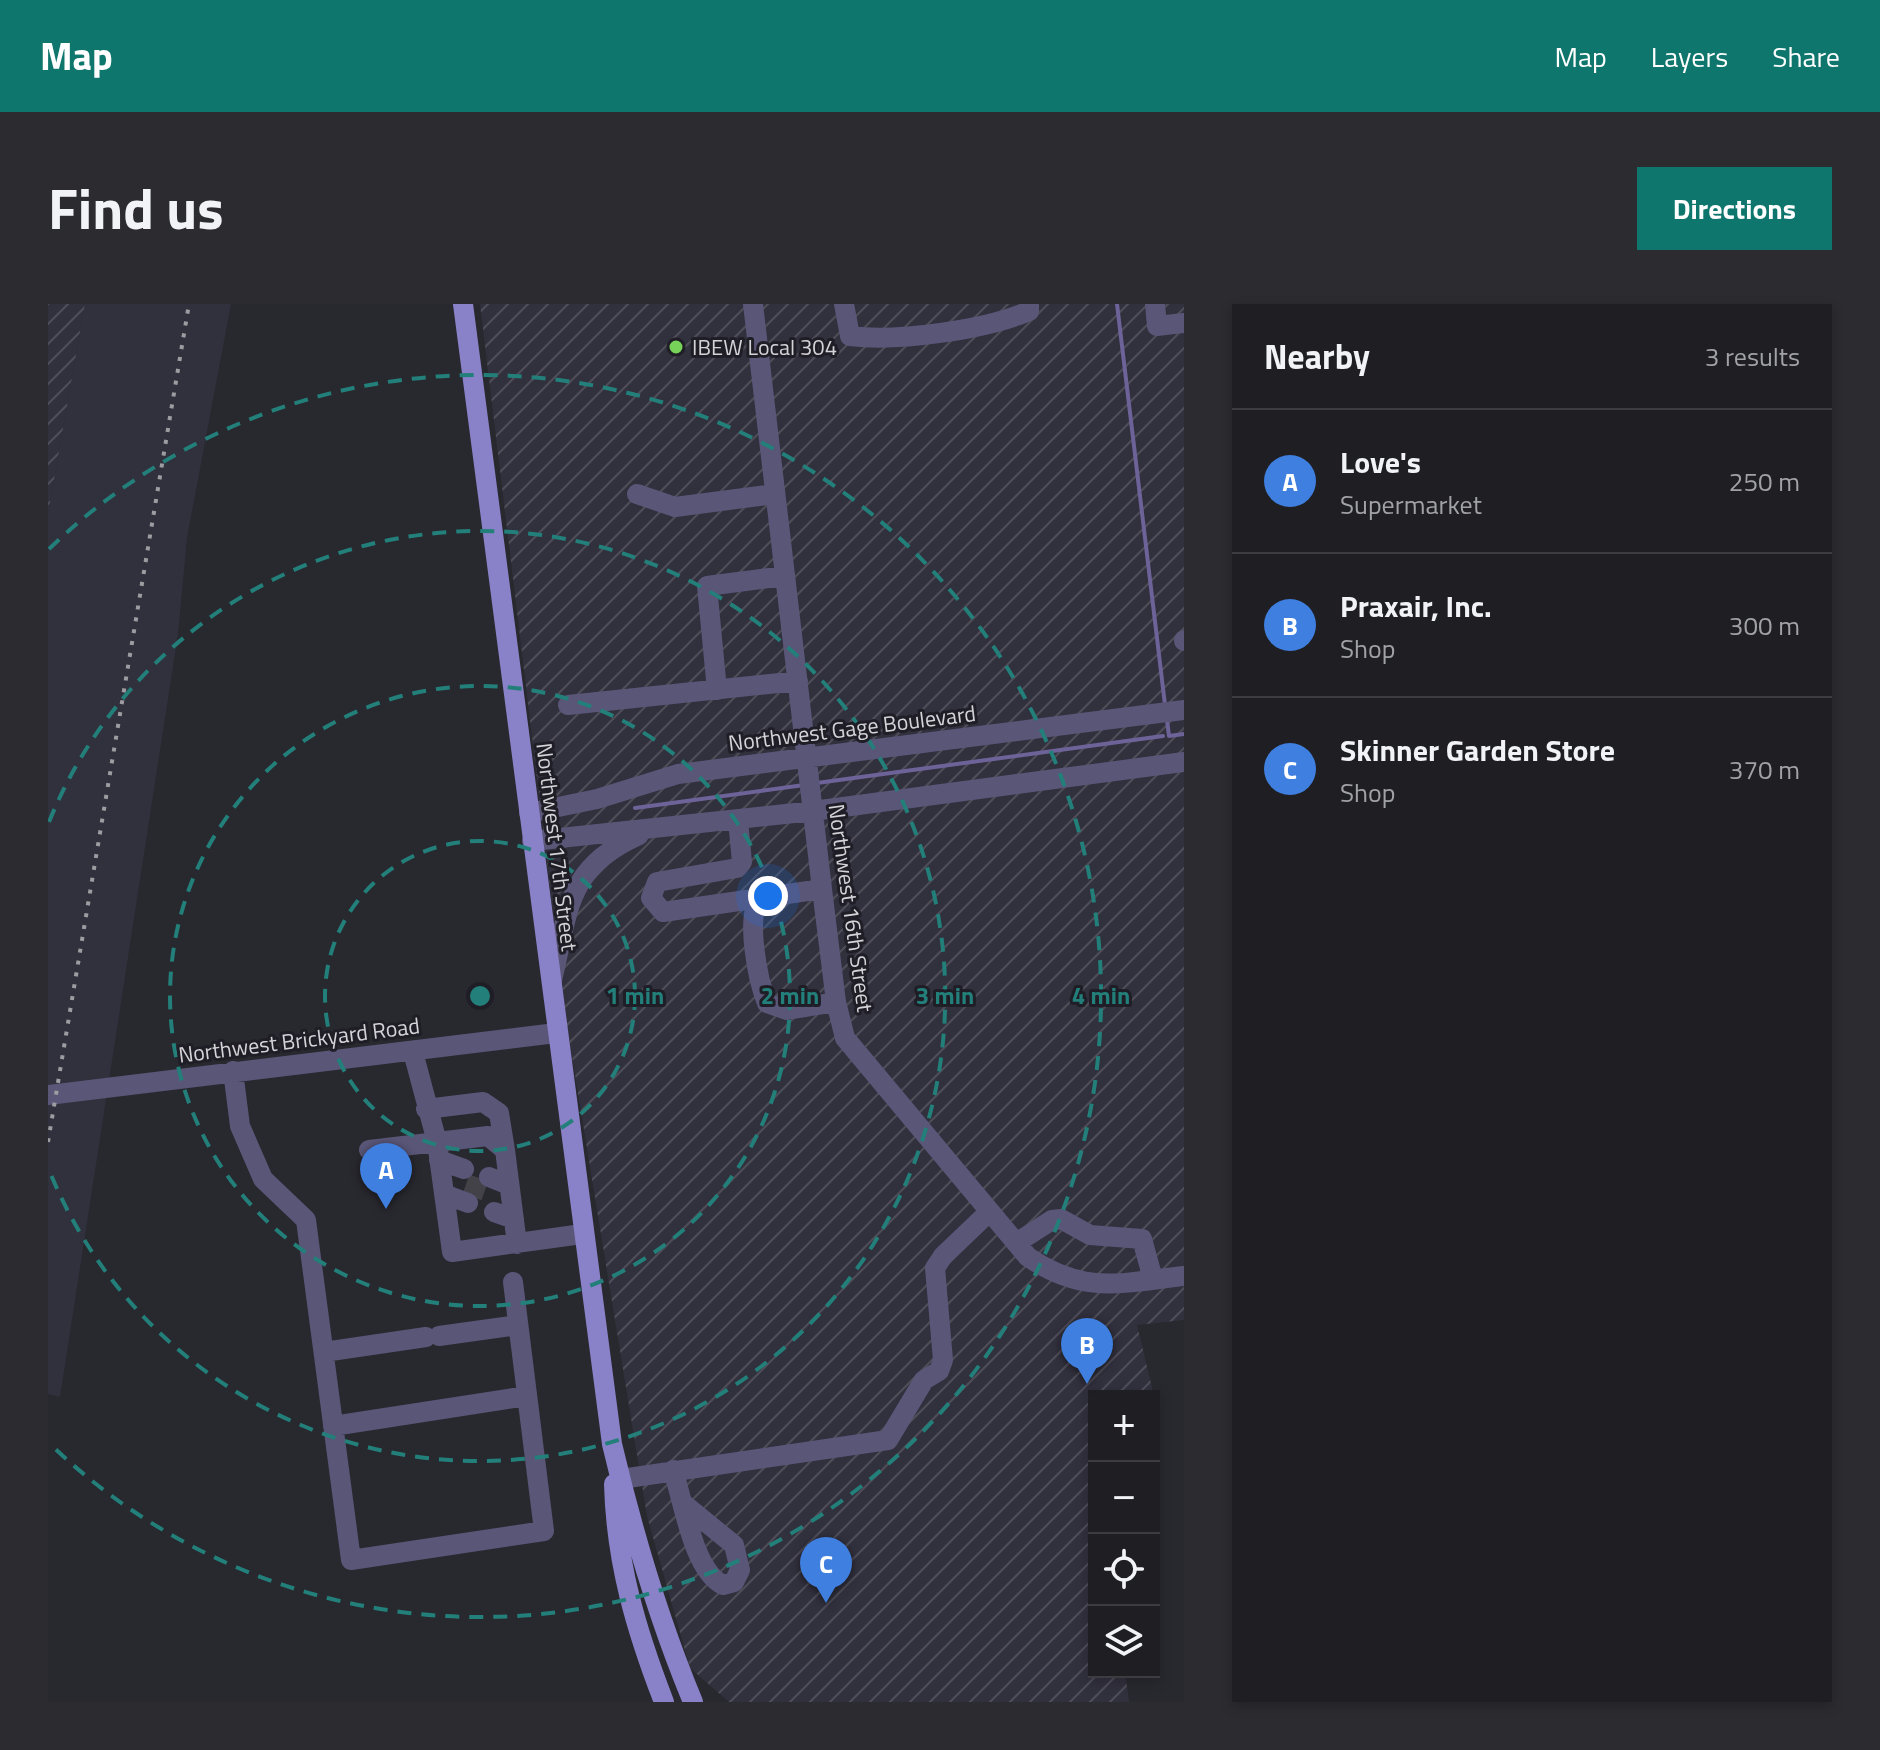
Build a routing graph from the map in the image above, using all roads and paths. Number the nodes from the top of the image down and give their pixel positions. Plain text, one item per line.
1 (463, 304) edge
2 (753, 304) edge
3 (844, 304) edge
4 (1029, 304) edge
5 (1155, 304) edge
6 (1184, 323) edge
7 (637, 494) dead end
8 (775, 494) junction
9 (785, 576) junction
10 (798, 681) junction
11 (717, 690) junction
12 (568, 705) dead end
13 (1184, 710) edge
14 (808, 758) junction
15 (1184, 762) edge
16 (813, 811) junction
17 (529, 813) junction
18 (738, 820) junction
19 (676, 825) junction
20 (532, 841) junction
21 (742, 862) junction
22 (822, 889) junction
23 (760, 898) junction
24 (551, 984) junction
25 (836, 1002) junction
26 (556, 1033) junction
27 (413, 1052) junction
28 (233, 1071) junction
29 (48, 1095) edge
30 (426, 1109) junction
31 (369, 1150) dead end
32 (505, 1150) junction
33 (441, 1168) junction
34 (989, 1212) junction
35 (582, 1234) junction
36 (1016, 1243) junction
37 (517, 1244) junction
38 (1184, 1276) edge
39 (1153, 1279) junction
40 (513, 1282) dead end
41 (518, 1325) junction
42 (324, 1352) junction
43 (527, 1396) junction
44 (333, 1426) junction
45 (612, 1444) junction
46 (673, 1470) junction
47 (621, 1479) junction
48 (685, 1505) dead end
49 (664, 1702) edge
50 (693, 1702) edge

1 - 17 main road, Northwest 17th Street
2 - 8 street, Northwest 16th Street
3 - 4 street
5 - 6 street
7 - 8 street
8 - 9 street, Northwest 16th Street
9 - 10 street, Northwest 16th Street
9 - 11 street
10 - 11 street
10 - 14 street, Northwest 16th Street
11 - 12 street
13 - 14 street, Northwest Gage Boulevard
14 - 16 street, Northwest 16th Street
14 - 17 street, Northwest Gage Boulevard
15 - 16 street
16 - 18 street
16 - 22 street, Northwest 16th Street
17 - 20 main road, Northwest 17th Street
18 - 19 street
18 - 21 street
19 - 20 street
19 - 24 street
20 - 24 main road, Northwest 17th Street
21 - 23 street
21 - 23 street
22 - 23 street
22 - 25 street, Northwest 16th Street
23 - 25 street
24 - 26 main road, Northwest 17th Street
25 - 34 street, Northwest 16th Street
26 - 27 street, Northwest Brickyard Road
26 - 35 main road, Northwest 17th Street
27 - 28 street, Northwest Brickyard Road
27 - 30 street
28 - 29 street, Northwest Brickyard Road
28 - 42 street
30 - 32 street
30 - 33 street
31 - 33 street
32 - 33 street
32 - 37 street
33 - 33 street
33 - 37 street
34 - 36 street, Northwest 16th Street
34 - 46 street
35 - 37 street
35 - 45 main road, Northwest 17th Street
36 - 39 street, Northwest 16th Street
36 - 39 street
38 - 39 street
40 - 41 street
41 - 42 street
41 - 43 street
42 - 44 street
43 - 44 street
43 - 44 street
45 - 47 main road, Northwest 17th Street
45 - 49 main road, Northwest 17th Street
46 - 47 street
46 - 48 street
47 - 50 main road, Northwest 17th Street

